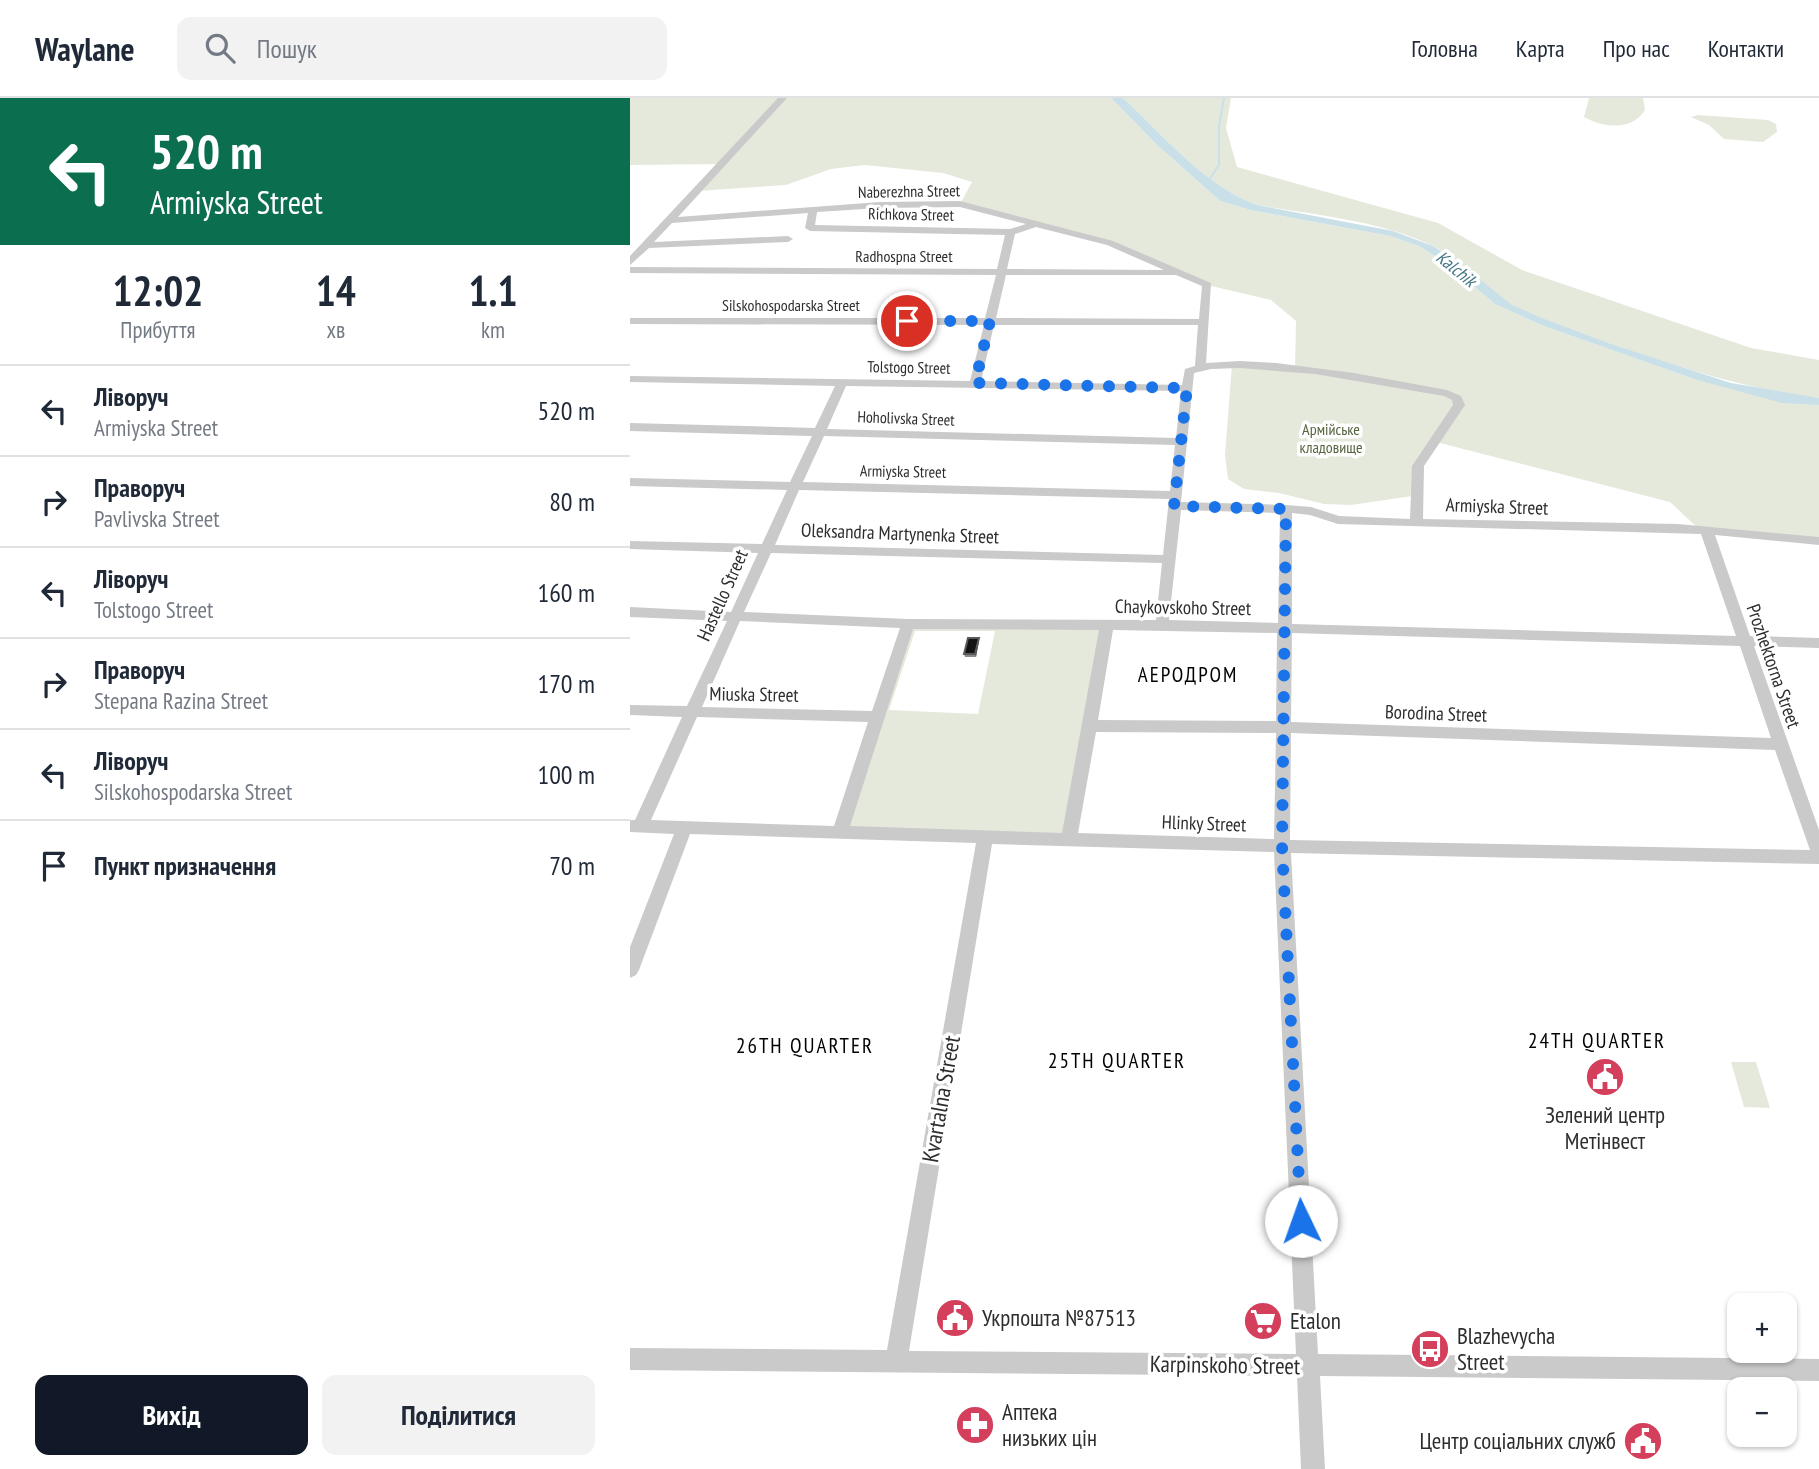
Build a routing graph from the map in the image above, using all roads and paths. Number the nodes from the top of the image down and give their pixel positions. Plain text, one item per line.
1 (783, 98) edge
2 (813, 211) junction
3 (671, 220) junction
4 (1032, 225) junction
5 (1012, 232) junction
6 (788, 239) dead end
7 (646, 245) junction
8 (630, 262) edge
9 (630, 270) edge
10 (1002, 272) junction
11 (1178, 273) junction
12 (630, 321) edge
13 (990, 321) junction
14 (1204, 321) junction
15 (1200, 366) junction
16 (630, 379) edge
17 (842, 382) junction
18 (975, 383) junction
19 (1187, 388) junction
20 (630, 427) edge
21 (819, 432) junction
22 (1181, 442) junction
23 (630, 482) edge
24 (795, 486) junction
25 (1175, 501) junction
26 (1286, 509) junction
27 (1416, 522) junction
28 (1707, 532) junction
29 (1819, 541) edge
30 (630, 545) edge
31 (766, 548) junction
32 (1169, 559) junction
33 (630, 612) edge
34 (736, 615) junction
35 (908, 624) junction
36 (1107, 624) junction
37 (1162, 625) junction
38 (1285, 628) junction
39 (1746, 643) junction
40 (1819, 643) edge
41 (630, 710) edge
42 (692, 712) junction
43 (877, 717) junction
44 (1090, 726) junction
45 (1284, 727) junction
46 (1781, 744) junction
47 (635, 827) edge
48 (684, 828) junction
49 (840, 832) junction
50 (985, 837) junction
51 (1069, 840) junction
52 (1282, 846) junction
53 (1819, 855) edge
54 (630, 970) edge
55 (630, 1359) edge
56 (896, 1362) junction
57 (1308, 1366) junction
58 (1819, 1370) edge
59 (1312, 1469) edge

1 - 3 street
2 - 3 street, Naberezhna Street
2 - 4 street, Naberezhna Street
2 - 5 street, Richkova Street
3 - 7 street
4 - 5 street
4 - 11 street, Naberezhna Street
5 - 10 street
6 - 7 street
7 - 8 street
9 - 10 street, Radhospna Street
10 - 11 street, Radhospna Street
10 - 13 street
11 - 14 street
12 - 13 street, Silskohospodarska Street
13 - 14 street, Silskohospodarska Street
13 - 18 street
14 - 15 street
15 - 19 street
15 - 27 street
16 - 17 street, Tolstogo Street
17 - 18 street, Tolstogo Street
17 - 21 street, Hastello Street
18 - 19 street, Tolstogo Street
19 - 22 street
20 - 21 street, Hoholivska Street
21 - 22 street, Hoholivska Street
21 - 24 street, Hastello Street
22 - 25 street
23 - 24 street, Armiyska Street
24 - 25 street, Armiyska Street
24 - 31 street, Hastello Street
25 - 26 street, Armiyska Street
25 - 32 street
26 - 27 street, Armiyska Street
26 - 38 street
27 - 28 street, Armiyska Street
28 - 29 street, Armiyska Street
28 - 39 street, Prozhektorna Street
30 - 31 street, Oleksandra Martynenka Street
31 - 32 street, Oleksandra Martynenka Street
31 - 34 street, Hastello Street
32 - 37 street
33 - 34 street, Chaykovskoho Street
34 - 35 street, Chaykovskoho Street
34 - 42 street, Hastello Street
35 - 36 street, Chaykovskoho Street
35 - 43 street
36 - 37 street, Chaykovskoho Street
36 - 44 street
37 - 38 street, Chaykovskoho Street
38 - 39 street, Chaykovskoho Street
38 - 45 street
39 - 40 street, Chaykovskoho Street
39 - 46 street, Prozhektorna Street
41 - 42 street, Miuska Street
42 - 43 street, Miuska Street
42 - 47 street, Hastello Street
43 - 49 street
44 - 45 street, Borodina Street
44 - 51 street
45 - 46 street, Borodina Street
45 - 52 street
46 - 53 street, Prozhektorna Street
47 - 48 street, Hlinky Street
48 - 49 street, Hlinky Street
48 - 54 street
49 - 50 street, Hlinky Street
50 - 51 street, Hlinky Street
50 - 56 street, Kvartalna Street
51 - 52 street, Hlinky Street
52 - 53 street, Hlinky Street
52 - 57 street
55 - 56 street, Karpinskoho Street
56 - 57 street, Karpinskoho Street
57 - 58 street, Karpinskoho Street
57 - 59 street

